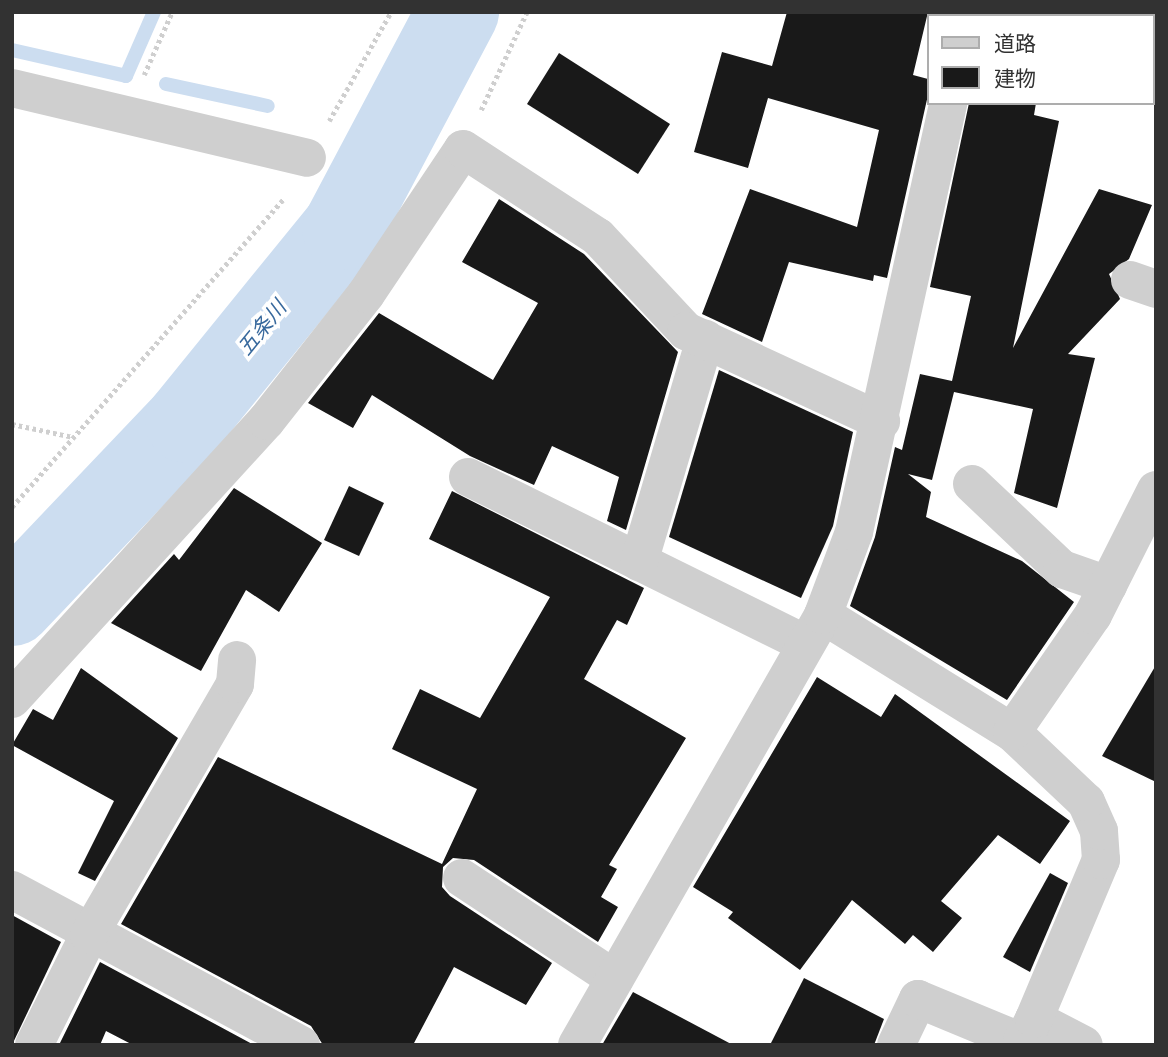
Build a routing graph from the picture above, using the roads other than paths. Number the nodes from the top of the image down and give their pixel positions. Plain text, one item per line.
1 (12, 88) edge
2 (948, 105) edge
3 (307, 158) road end
4 (705, 339) junction
5 (881, 421) junction
6 (468, 477) dead end
7 (972, 484) dead end
8 (1156, 490) edge
9 (639, 562) junction
10 (1108, 585) junction
11 (815, 630) junction
12 (237, 660) dead end
13 (12, 699) edge
14 (1012, 732) junction
15 (462, 878) dead end
16 (12, 890) edge
17 (89, 935) junction
18 (615, 978) junction
19 (1034, 1019) junction
20 (34, 1045) edge
21 (301, 1045) edge
22 (577, 1045) edge
23 (896, 1045) edge
24 (1084, 1045) edge

1 - 3 street
2 - 5 street
4 - 5 street
4 - 9 street
4 - 13 street
5 - 11 street
6 - 9 street
7 - 10 street
8 - 10 street
9 - 11 street
10 - 14 street
11 - 14 street
11 - 18 street
12 - 17 street
14 - 19 street
15 - 18 street
16 - 17 street
17 - 20 street
17 - 21 street
18 - 22 street
19 - 23 street
19 - 24 street

